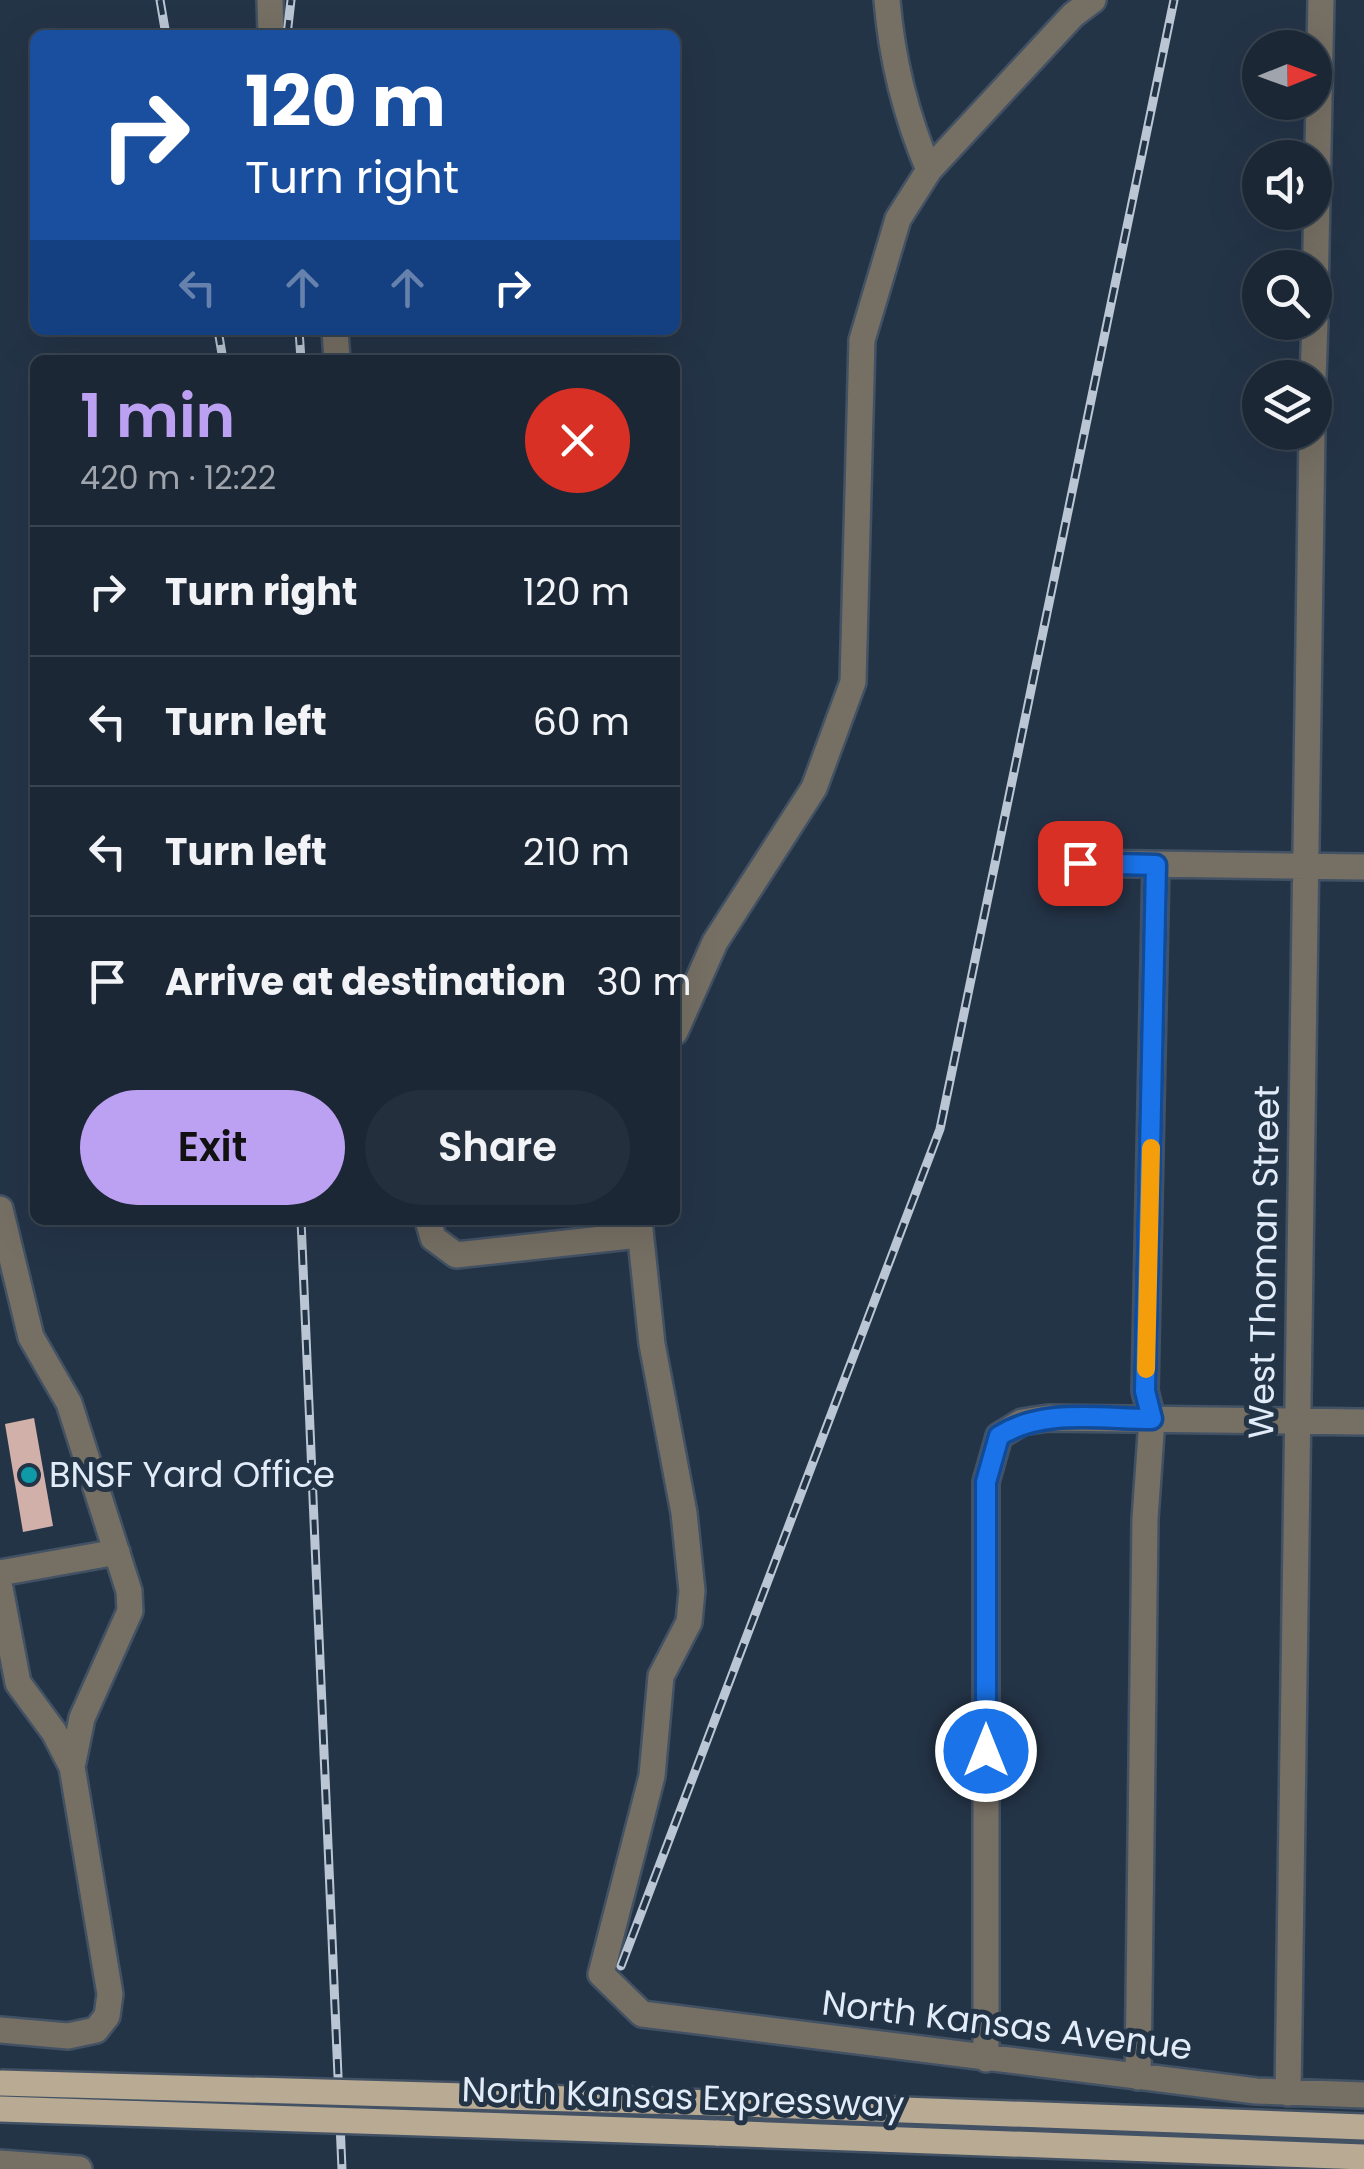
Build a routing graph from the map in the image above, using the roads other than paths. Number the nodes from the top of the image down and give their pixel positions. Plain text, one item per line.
1 (270, 0) edge
2 (888, 0) edge
3 (1094, 0) edge
4 (1321, 0) edge
5 (270, 30) edge
6 (929, 170) junction
7 (1316, 250) edge
8 (1312, 450) edge
9 (1080, 863) dead end
10 (1156, 865) junction
11 (1304, 866) junction
12 (1364, 867) edge
13 (680, 1021) edge
14 (0, 1209) edge
15 (429, 1225) edge
16 (639, 1228) edge
17 (1152, 1419) junction
18 (1297, 1421) junction
19 (1364, 1422) edge
20 (117, 1552) junction
21 (0, 1573) edge
22 (0, 1588) edge
23 (72, 1767) junction
24 (0, 2030) edge
25 (986, 2058) junction
26 (1138, 2076) junction
27 (0, 2082) edge
28 (1288, 2093) junction
29 (1364, 2096) edge
30 (0, 2109) edge
31 (1364, 2127) edge
32 (1364, 2157) edge
33 (11, 2165) edge
34 (79, 2169) edge

1 - 5 street
2 - 6 street
3 - 6 street
4 - 7 street
6 - 13 street
8 - 11 street, West Thoman Street
9 - 10 street
10 - 11 street
10 - 17 street
11 - 12 street
11 - 18 street, West Thoman Street
14 - 20 street
15 - 16 street
16 - 25 street, North Kansas Avenue
17 - 18 street
17 - 25 street
17 - 26 street
18 - 19 street
18 - 28 street, West Thoman Street
20 - 21 street
20 - 23 street
22 - 23 street
23 - 24 street
25 - 26 street, North Kansas Avenue
26 - 28 street, North Kansas Avenue
27 - 31 main road, North Kansas Expressway, bridge
28 - 29 street, North Kansas Avenue
30 - 32 main road, North Kansas Expressway, bridge
33 - 34 street

